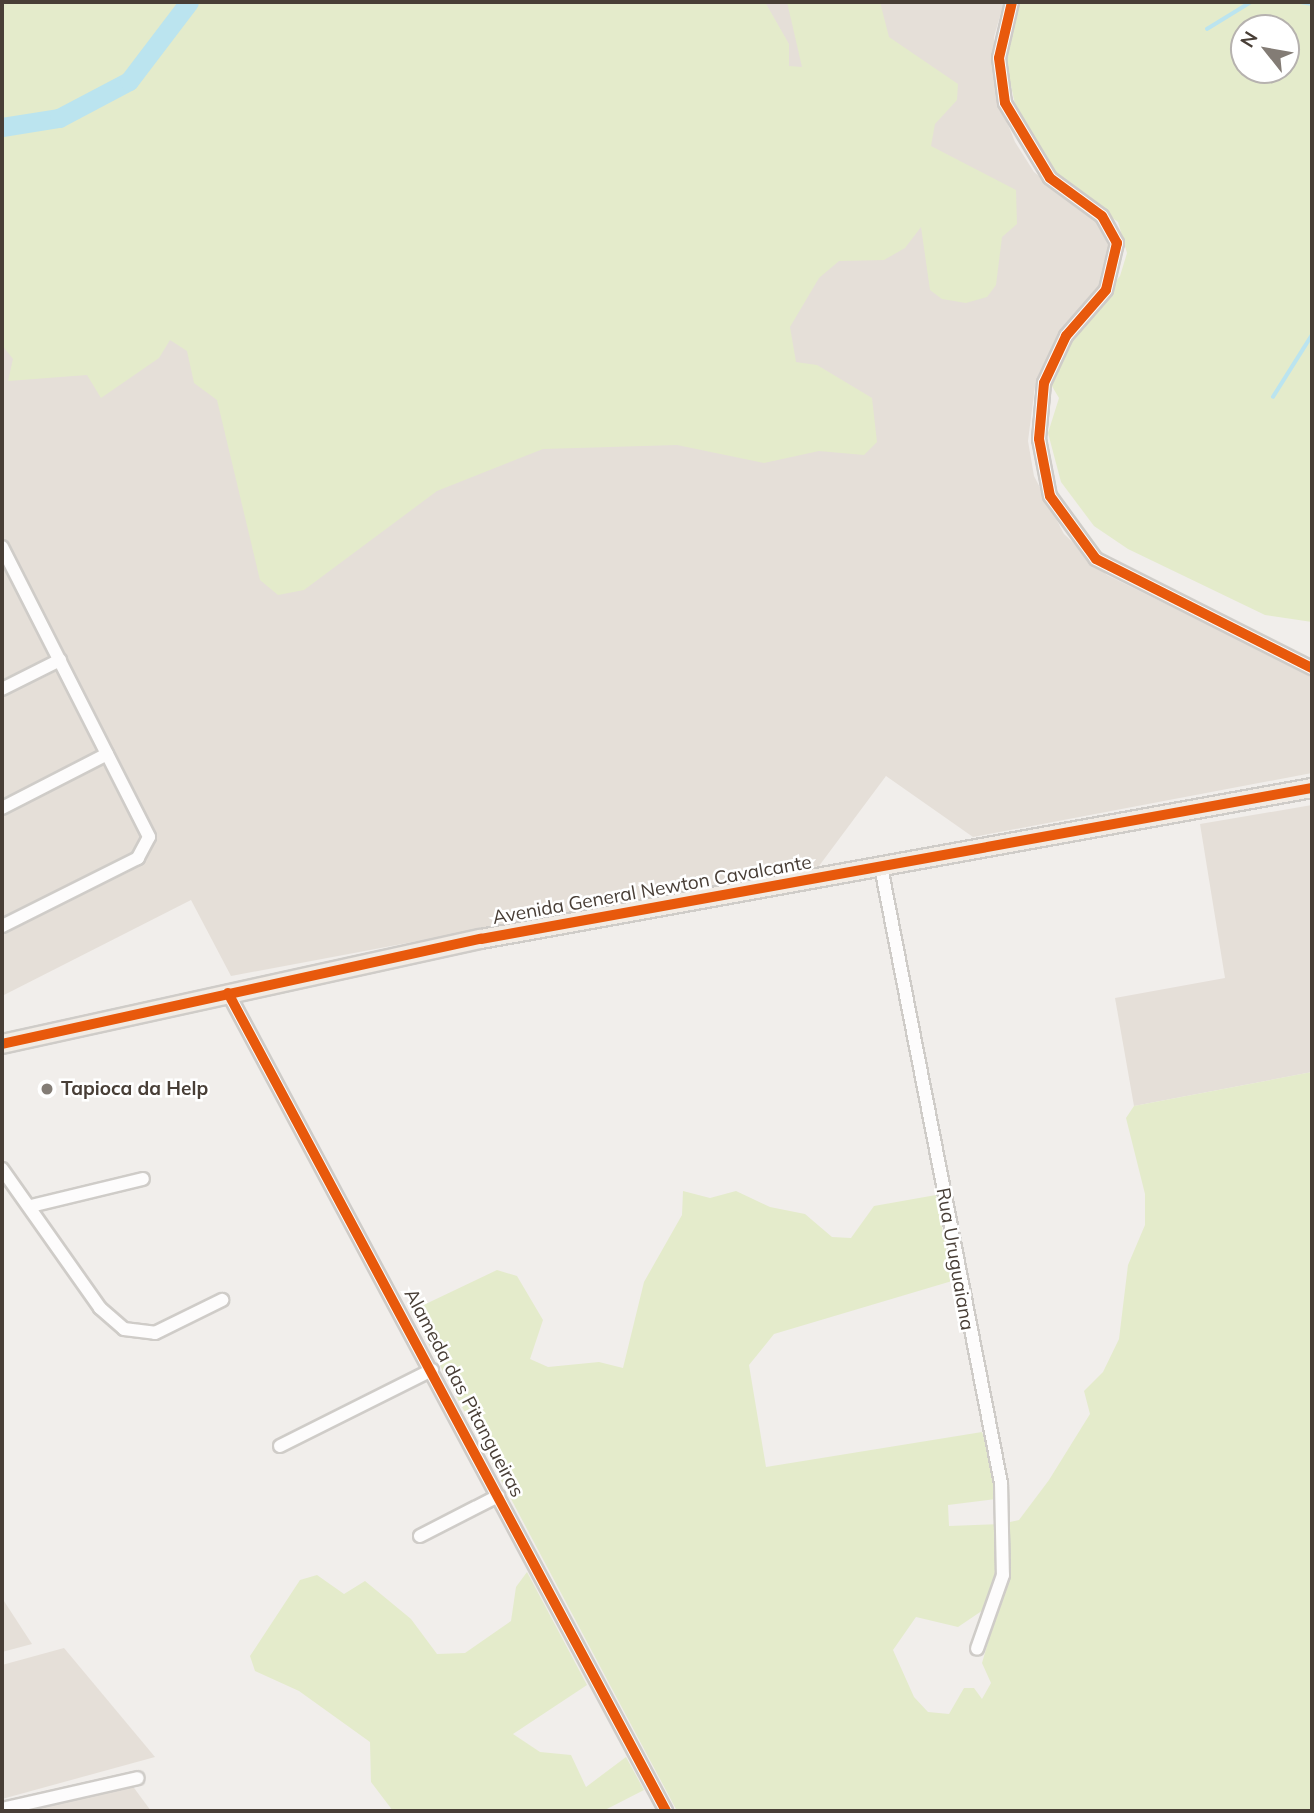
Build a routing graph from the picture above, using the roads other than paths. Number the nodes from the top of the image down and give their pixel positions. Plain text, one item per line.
1 (1012, 2) edge
2 (2, 547) edge
3 (6, 566) edge
4 (60, 660) junction
5 (1312, 668) edge
6 (2, 689) edge
7 (107, 754) junction
8 (1312, 788) edge
9 (2, 808) edge
10 (881, 867) junction
11 (2, 926) edge
12 (228, 993) junction
13 (2, 1044) edge
14 (2, 1169) edge
15 (143, 1179) dead end
16 (31, 1206) junction
17 (222, 1300) dead end
18 (432, 1370) junction
19 (280, 1446) dead end
20 (498, 1496) junction
21 (420, 1536) dead end
22 (977, 1649) dead end
23 (138, 1777) dead end
24 (2, 1809) edge
25 (666, 1811) edge

1 - 5 street
2 - 3 street
3 - 4 street
4 - 6 street
4 - 7 street
7 - 9 street
7 - 11 street
8 - 10 main road, Avenida General Newton Cavalcante
10 - 12 main road, Avenida General Newton Cavalcante
10 - 22 street, Rua Uruguaiana
12 - 13 main road, Avenida General Newton Cavalcante
12 - 18 street, Alameda das Pitangueiras
14 - 16 street
15 - 16 street
16 - 17 street
18 - 19 street
18 - 20 street, Alameda das Pitangueiras
20 - 21 street
20 - 25 street, Alameda das Pitangueiras
23 - 24 street

